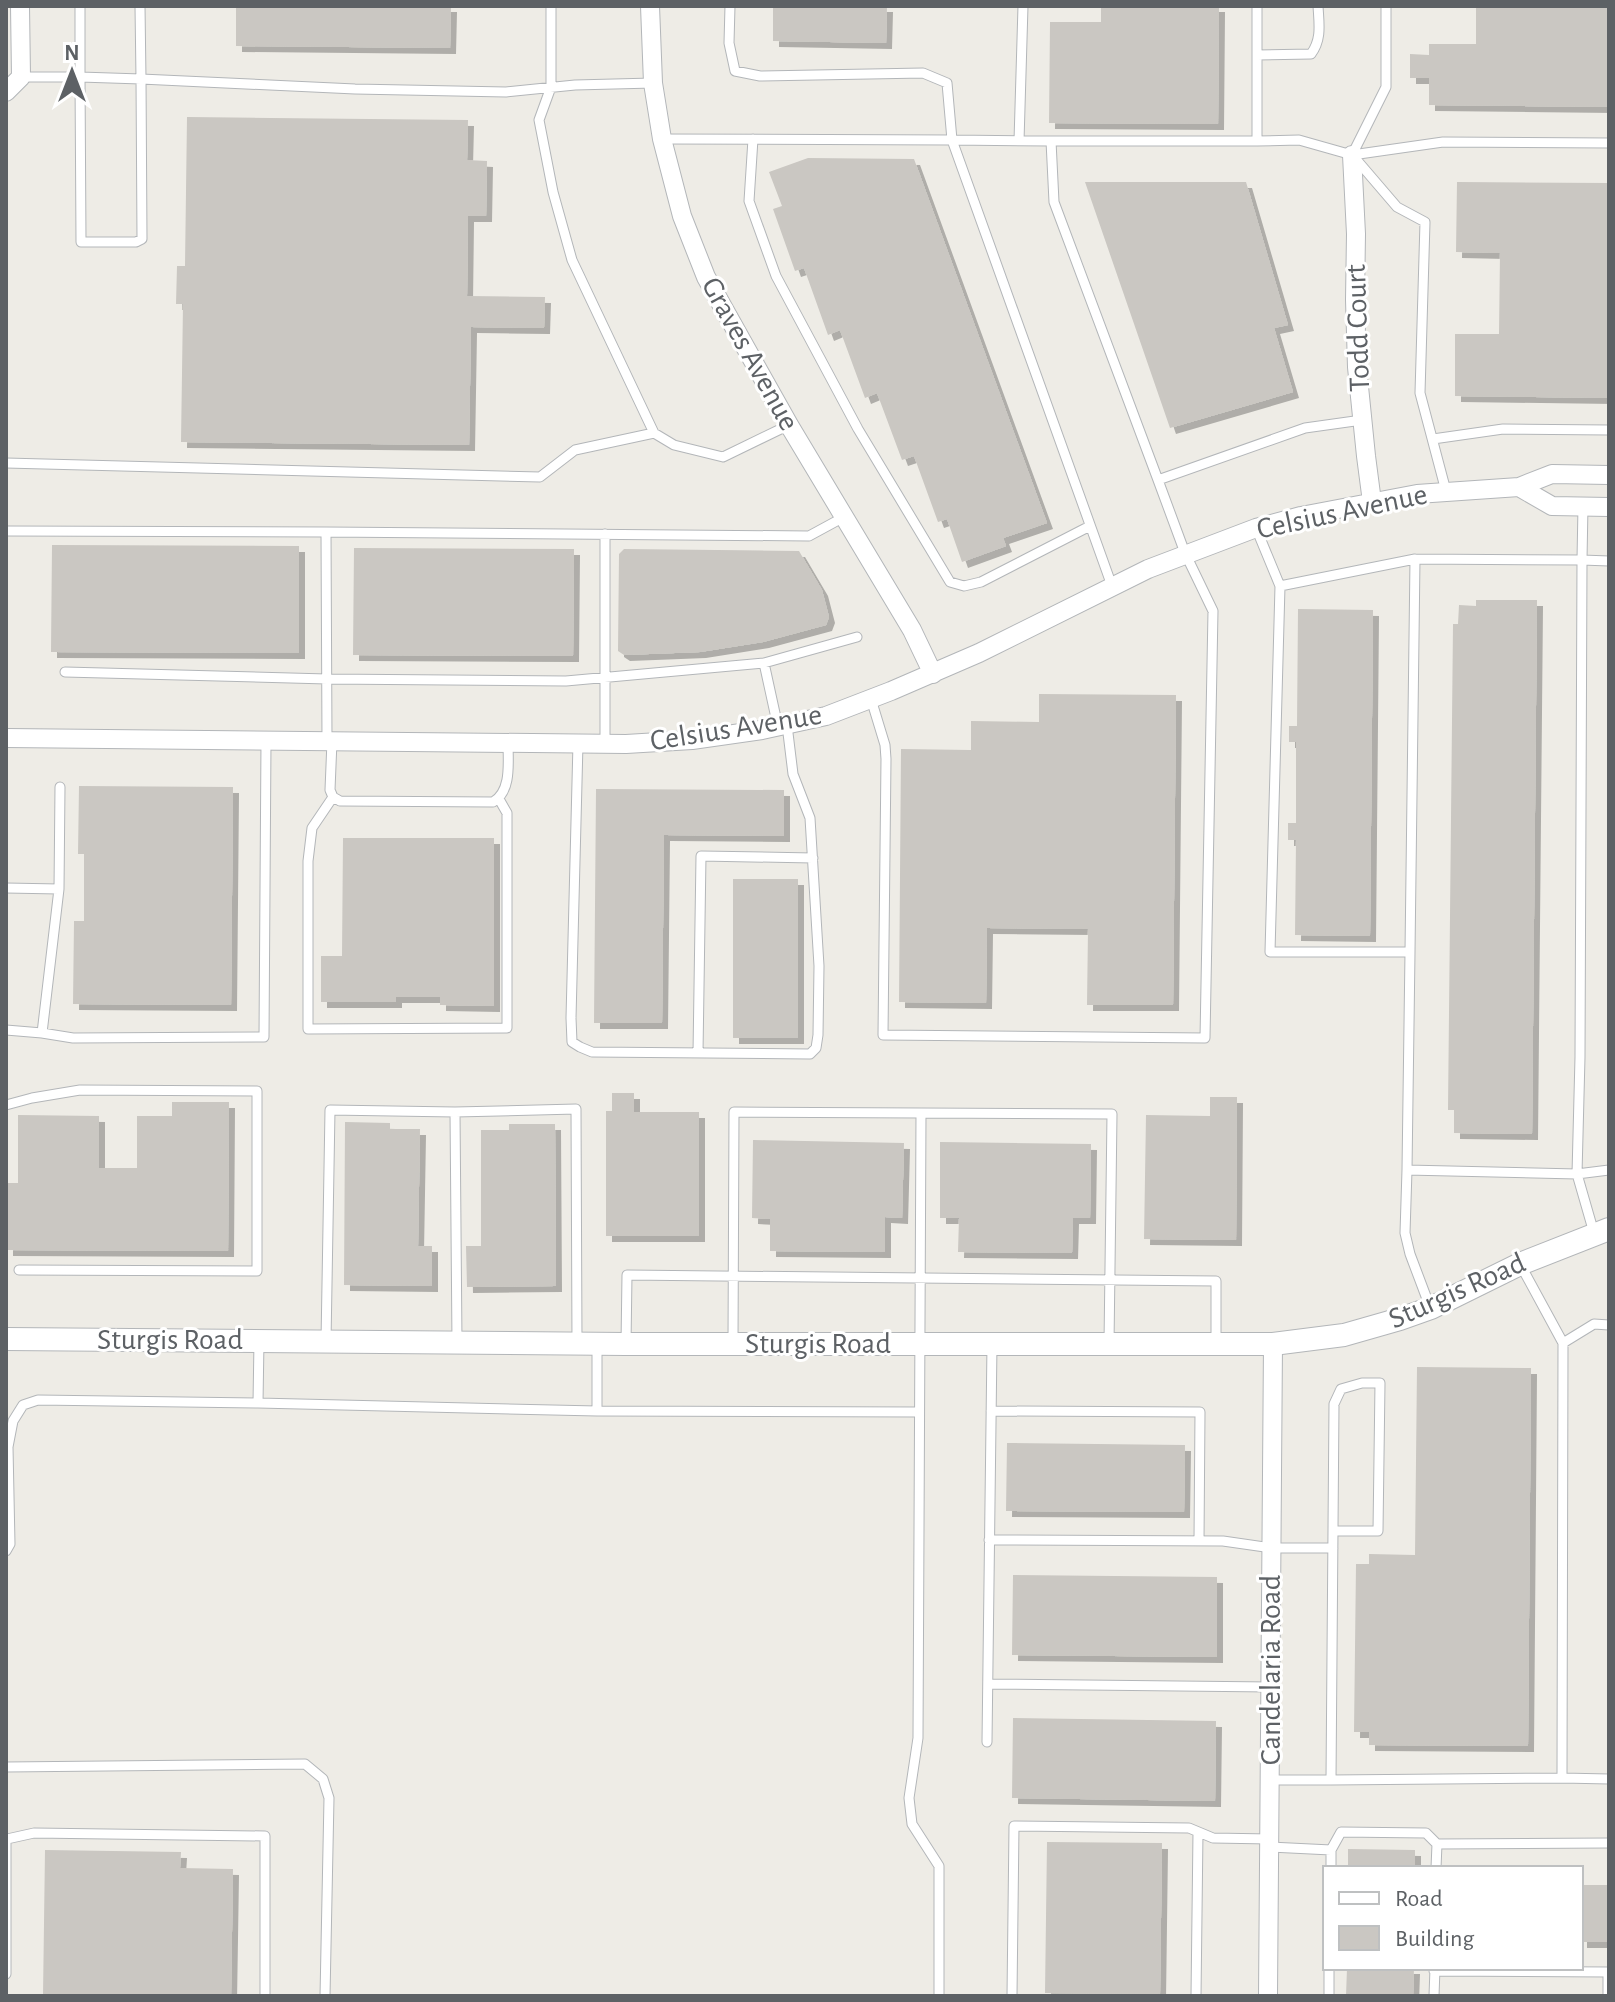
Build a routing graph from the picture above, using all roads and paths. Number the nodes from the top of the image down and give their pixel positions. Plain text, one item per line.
1 (20, 6) edge
2 (80, 6) edge
3 (140, 6) edge
4 (551, 6) edge
5 (650, 6) edge
6 (730, 6) edge
7 (1023, 6) edge
8 (1257, 6) edge
9 (1318, 6) edge
10 (1386, 6) edge
11 (1257, 55) junction
12 (21, 77) junction
13 (80, 77) junction
14 (141, 79) junction
15 (653, 83) junction
16 (551, 87) junction
17 (6, 92) edge
18 (662, 139) junction
19 (753, 139) junction
20 (952, 140) junction
21 (1019, 141) junction
22 (1051, 141) junction
23 (1257, 141) junction
24 (1609, 143) edge
25 (1352, 155) junction
26 (1362, 420) junction
27 (789, 425) junction
28 (1609, 430) edge
29 (654, 433) junction
30 (1433, 439) junction
31 (6, 463) edge
32 (1609, 475) edge
33 (1158, 480) junction
34 (1519, 487) junction
35 (1446, 491) junction
36 (1372, 502) junction
37 (1583, 506) junction
38 (1609, 507) edge
39 (844, 517) junction
40 (1090, 526) junction
41 (1256, 528) junction
42 (6, 531) edge
43 (326, 532) junction
44 (605, 534) junction
45 (1185, 553) junction
46 (1415, 559) junction
47 (1582, 560) junction
48 (1609, 561) edge
49 (1112, 586) junction
50 (1280, 586) junction
51 (857, 637) dead end
52 (764, 663) junction
53 (65, 672) dead end
54 (933, 674) junction
55 (605, 677) junction
56 (327, 679) junction
57 (871, 699) junction
58 (782, 726) junction
59 (6, 738) edge
60 (266, 741) junction
61 (329, 741) junction
62 (508, 743) junction
63 (578, 743) junction
64 (605, 743) junction
65 (60, 787) dead end
66 (333, 797) junction
67 (499, 799) junction
68 (813, 858) junction
69 (6, 888) edge
70 (59, 889) junction
71 (1410, 952) junction
72 (6, 1030) edge
73 (42, 1033) junction
74 (698, 1053) junction
75 (6, 1105) edge
76 (455, 1112) junction
77 (921, 1113) junction
78 (1407, 1170) junction
79 (1609, 1170) edge
80 (1577, 1174) junction
81 (1602, 1232) edge
82 (1520, 1264) junction
83 (19, 1270) dead end
84 (733, 1275) junction
85 (921, 1278) junction
86 (1109, 1279) junction
87 (1431, 1308) junction
88 (1609, 1325) edge
89 (6, 1339) edge
90 (259, 1341) junction
91 (326, 1342) junction
92 (457, 1343) junction
93 (1563, 1343) junction
94 (587, 1344) junction
95 (626, 1344) junction
96 (733, 1344) junction
97 (920, 1344) junction
98 (992, 1344) junction
99 (1109, 1344) junction
100 (1273, 1344) junction
101 (1216, 1345) junction
102 (258, 1403) junction
103 (597, 1411) junction
104 (991, 1411) junction
105 (918, 1412) junction
106 (1333, 1531) junction
107 (989, 1540) junction
108 (1199, 1541) junction
109 (1272, 1548) junction
110 (1333, 1548) junction
111 (6, 1551) edge
112 (988, 1684) junction
113 (1271, 1687) junction
114 (987, 1742) dead end
115 (6, 1767) edge
116 (1562, 1778) junction
117 (1609, 1779) edge
118 (1270, 1780) junction
119 (1331, 1780) junction
120 (1198, 1832) junction
121 (1213, 1838) junction
122 (6, 1839) edge
123 (1270, 1843) junction
124 (1609, 1843) edge
125 (1437, 1844) junction
126 (1331, 1850) junction
127 (1198, 1851) junction
128 (1331, 1866) edge
129 (1436, 1866) edge
130 (1329, 1970) edge
131 (1434, 1970) edge
132 (6, 1974) edge
133 (265, 1996) edge
134 (325, 1996) edge
135 (939, 1996) edge
136 (1012, 1996) edge
137 (1196, 1996) edge
138 (1268, 1996) edge
139 (1329, 1996) edge
140 (1434, 1996) edge
141 (1608, 1996) edge

1 - 12 street
2 - 13 lane
3 - 14 lane
4 - 16 lane
5 - 15 street, Graves Avenue
6 - 20 lane
7 - 21 lane
8 - 11 lane
9 - 11 lane
10 - 25 lane
11 - 23 lane
12 - 13 lane
12 - 17 street
13 - 14 lane
13 - 14 lane
14 - 16 lane
15 - 16 lane
15 - 18 street, Graves Avenue
16 - 29 lane
18 - 19 lane
18 - 27 street, Graves Avenue
19 - 20 lane
19 - 40 lane
20 - 21 lane
20 - 40 lane
21 - 22 lane
22 - 23 lane
22 - 33 lane
23 - 25 lane
24 - 25 lane
25 - 26 street, Todd Court
25 - 30 lane
26 - 33 lane
26 - 36 street, Todd Court
27 - 29 lane
27 - 39 street, Graves Avenue
28 - 30 lane
29 - 31 lane
30 - 35 lane
32 - 34 street, Celsius Avenue
33 - 45 lane
34 - 35 street, Celsius Avenue
34 - 37 street
35 - 36 street, Celsius Avenue
36 - 41 street, Celsius Avenue
37 - 38 street
37 - 47 lane
39 - 44 lane
39 - 54 street, Graves Avenue
40 - 49 lane
41 - 45 street, Celsius Avenue
41 - 50 lane
42 - 43 lane
43 - 44 lane
43 - 56 lane
44 - 55 lane
45 - 49 street, Celsius Avenue
45 - 57 lane
46 - 47 lane
46 - 50 lane
46 - 71 lane
47 - 48 lane
47 - 80 lane
49 - 54 street, Celsius Avenue
50 - 71 lane
51 - 52 lane
52 - 55 lane
52 - 58 lane
53 - 56 lane
54 - 57 street, Celsius Avenue
55 - 56 lane
55 - 64 lane
56 - 61 lane
57 - 58 street, Celsius Avenue
58 - 64 street, Celsius Avenue
58 - 68 lane
59 - 60 street, Celsius Avenue
60 - 61 street, Celsius Avenue
60 - 73 lane
61 - 62 street, Celsius Avenue
61 - 66 lane
62 - 63 street, Celsius Avenue
62 - 67 lane
63 - 64 street, Celsius Avenue
63 - 74 lane
65 - 70 lane
66 - 67 lane
66 - 67 lane
68 - 74 lane
68 - 74 lane
69 - 70 lane
70 - 73 lane
71 - 78 lane
72 - 73 lane
75 - 83 lane
76 - 91 lane
76 - 92 lane
76 - 94 lane
77 - 84 lane
77 - 85 lane
77 - 86 lane
78 - 80 lane
78 - 87 lane
79 - 80 lane
80 - 81 lane
81 - 82 street, Sturgis Road
82 - 87 street, Sturgis Road
82 - 93 lane
84 - 85 lane
84 - 95 lane
84 - 96 lane
85 - 86 lane
85 - 97 lane
86 - 99 lane
86 - 101 lane
87 - 100 street, Sturgis Road
88 - 93 lane
89 - 90 street, Sturgis Road
90 - 91 street, Sturgis Road
90 - 102 lane
91 - 92 street, Sturgis Road
92 - 94 street, Sturgis Road
93 - 116 lane
94 - 95 street, Sturgis Road
94 - 103 lane
95 - 96 street, Sturgis Road
96 - 97 street, Sturgis Road
97 - 98 street, Sturgis Road
97 - 105 lane
98 - 99 street, Sturgis Road
98 - 104 lane
99 - 101 street, Sturgis Road
100 - 101 street, Sturgis Road
100 - 109 street, Candelaria Road
102 - 103 lane
102 - 111 lane
103 - 105 lane
104 - 107 lane
104 - 108 lane
105 - 135 lane
106 - 106 lane
106 - 110 lane
107 - 108 lane
107 - 112 lane
108 - 109 lane
109 - 110 lane
109 - 113 street, Candelaria Road
110 - 119 lane
112 - 113 lane
112 - 114 lane
113 - 118 street, Candelaria Road
115 - 134 lane
116 - 117 lane
116 - 119 lane
118 - 119 lane
118 - 123 street, Candelaria Road
120 - 121 lane
120 - 127 lane
120 - 136 lane
121 - 123 lane
121 - 127 lane
122 - 132 lane
122 - 133 lane
123 - 126 lane
123 - 138 street, Candelaria Road
124 - 125 lane
125 - 126 lane
125 - 129 lane
126 - 128 lane
127 - 137 lane
130 - 139 lane
131 - 140 lane
131 - 141 lane

